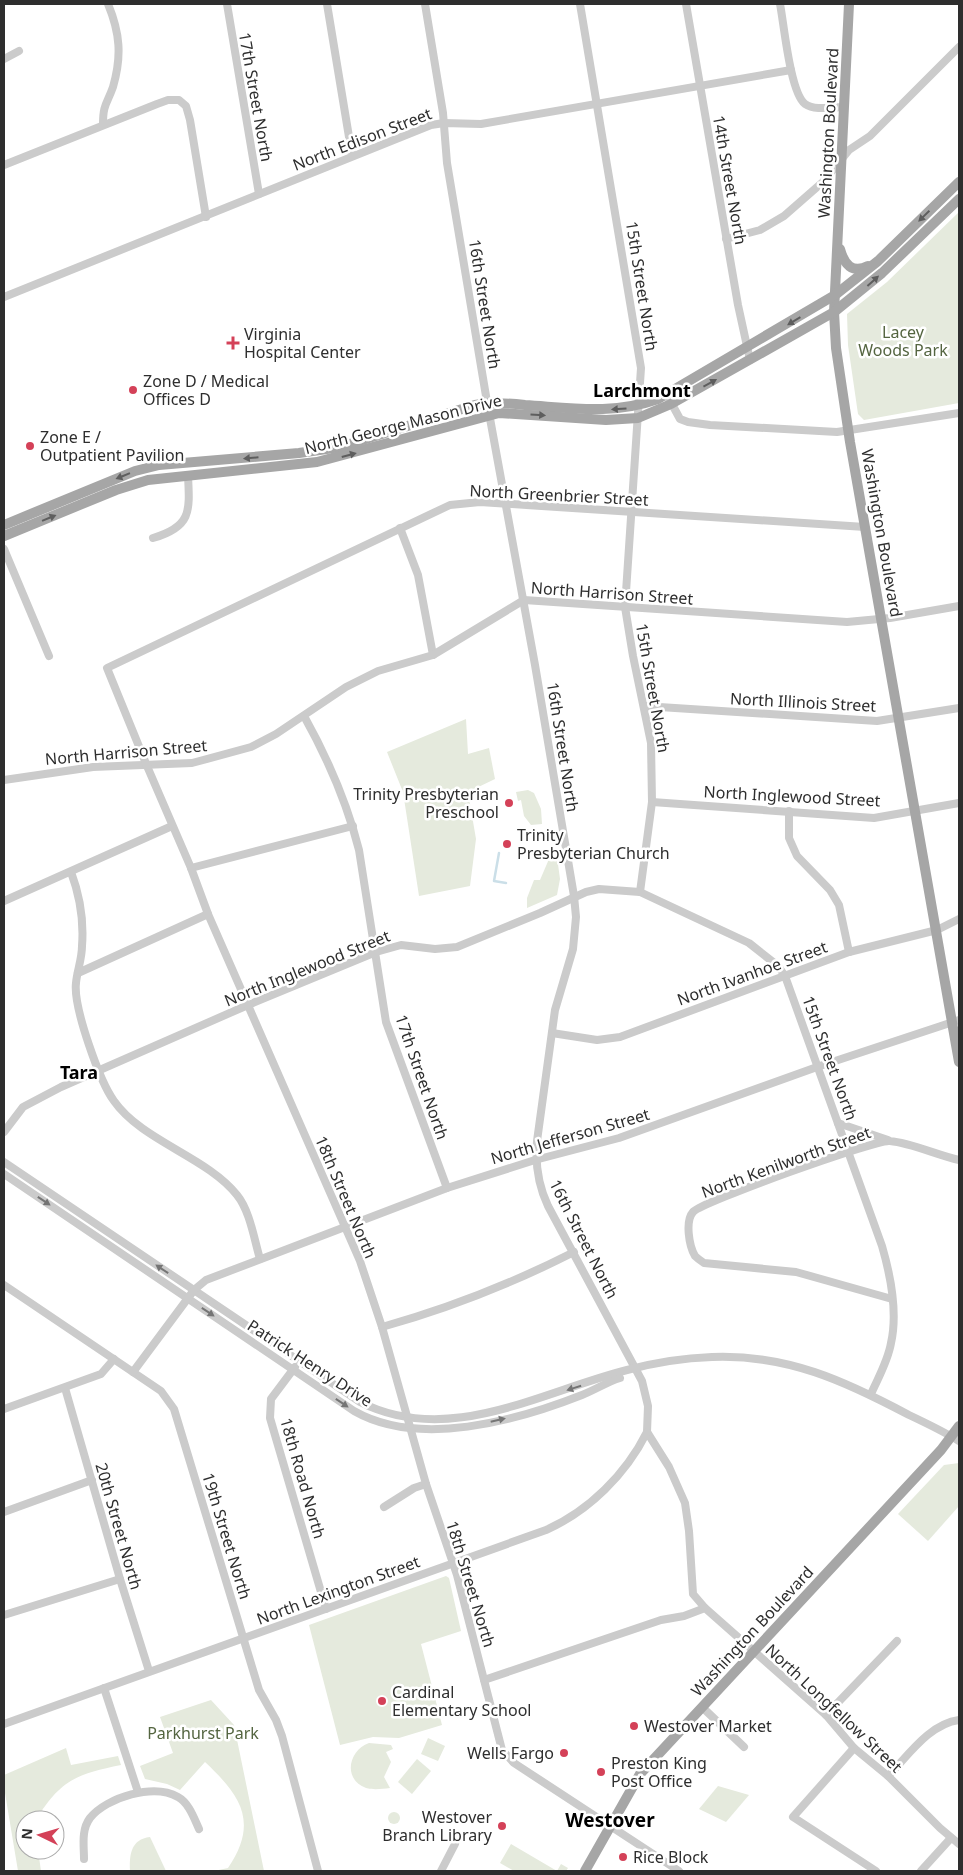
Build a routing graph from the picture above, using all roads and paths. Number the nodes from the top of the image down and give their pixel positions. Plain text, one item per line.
1 (108, 4) edge
2 (227, 4) edge
3 (327, 4) edge
4 (425, 4) edge
5 (580, 4) edge
6 (686, 4) edge
7 (780, 4) edge
8 (849, 4) edge
9 (959, 47) edge
10 (19, 51) dead end
11 (4, 59) edge
12 (791, 70) junction
13 (700, 86) junction
14 (598, 103) junction
15 (843, 107) junction
16 (444, 123) junction
17 (103, 124) junction
18 (352, 156) junction
19 (841, 157) junction
20 (4, 165) edge
21 (959, 182) edge
22 (259, 194) junction
23 (959, 199) edge
24 (206, 217) junction
25 (838, 235) junction
26 (726, 239) junction
27 (878, 261) junction
28 (835, 295) junction
29 (4, 297) edge
30 (834, 312) junction
31 (746, 349) junction
32 (750, 360) junction
33 (669, 399) junction
34 (487, 402) junction
35 (639, 406) junction
36 (959, 413) edge
37 (490, 416) junction
38 (638, 418) junction
39 (849, 431) junction
40 (188, 476) junction
41 (506, 504) junction
42 (632, 513) junction
43 (4, 525) edge
44 (865, 527) junction
45 (400, 528) junction
46 (4, 536) edge
47 (153, 538) dead end
48 (4, 549) edge
49 (524, 600) junction
50 (959, 606) edge
51 (625, 607) junction
52 (881, 619) junction
53 (433, 655) junction
54 (49, 656) dead end
55 (108, 668) joint
56 (644, 706) junction
57 (959, 708) edge
58 (304, 716) junction
59 (899, 718) junction
60 (147, 766) junction
61 (4, 780) edge
62 (652, 802) junction
63 (959, 803) edge
64 (916, 810) junction
65 (789, 811) junction
66 (172, 826) junction
67 (353, 826) junction
68 (191, 868) junction
69 (72, 872) junction
70 (640, 892) junction
71 (574, 896) junction
72 (4, 901) edge
73 (208, 914) junction
74 (959, 919) edge
75 (937, 930) junction
76 (376, 952) junction
77 (848, 952) junction
78 (78, 973) junction
79 (785, 976) junction
80 (248, 1005) junction
81 (956, 1022) edge
82 (552, 1033) junction
83 (959, 1062) edge
84 (818, 1068) junction
85 (100, 1071) junction
86 (838, 1122) junction
87 (4, 1132) edge
88 (888, 1140) junction
89 (850, 1152) junction
90 (535, 1160) junction
91 (959, 1160) edge
92 (4, 1162) edge
93 (4, 1174) edge
94 (447, 1188) junction
95 (344, 1228) junction
96 (574, 1252) junction
97 (260, 1259) junction
98 (4, 1285) edge
99 (194, 1290) junction
100 (188, 1298) junction
101 (892, 1299) junction
102 (382, 1327) junction
103 (114, 1359) junction
104 (299, 1361) junction
105 (293, 1369) junction
106 (637, 1369) junction
107 (133, 1372) junction
108 (65, 1388) junction
109 (871, 1394) junction
110 (4, 1409) edge
111 (408, 1418) junction
112 (959, 1426) edge
113 (411, 1428) junction
114 (647, 1432) junction
115 (957, 1439) edge
116 (92, 1480) junction
117 (426, 1484) junction
118 (384, 1507) dead end
119 (4, 1512) edge
120 (453, 1563) junction
121 (120, 1579) junction
122 (326, 1608) junction
123 (705, 1608) junction
124 (4, 1615) edge
125 (243, 1639) junction
126 (898, 1641) dead end
127 (753, 1652) junction
128 (149, 1671) junction
129 (484, 1680) junction
130 (104, 1688) junction
131 (702, 1707) junction
132 (826, 1715) junction
133 (959, 1720) edge
134 (4, 1724) edge
135 (744, 1747) dead end
136 (854, 1748) junction
137 (888, 1776) junction
138 (138, 1792) junction
139 (610, 1826) junction
140 (199, 1829) dead end
141 (951, 1838) junction
142 (456, 1844) dead end
143 (959, 1844) edge
144 (84, 1859) dead end
145 (318, 1871) edge
146 (441, 1871) edge
147 (585, 1871) edge
148 (679, 1871) edge
149 (876, 1871) edge
150 (921, 1871) edge

1 - 17 street
2 - 22 street, 17th Street North
3 - 18 street
4 - 16 street, 16th Street North
5 - 14 street, 15th Street North
6 - 13 street, 14th Street North
7 - 12 street
8 - 15 main road, Washington Boulevard
9 - 19 street
10 - 11 street
12 - 13 street, North Edison Street
12 - 15 street
13 - 14 street, North Edison Street
13 - 26 street, 14th Street North
14 - 16 street, North Edison Street
14 - 35 street, 15th Street North
15 - 19 main road, Washington Boulevard
16 - 18 street, North Edison Street
16 - 34 street, 16th Street North
17 - 20 street
17 - 24 street
18 - 22 street, North Edison Street
19 - 25 main road, Washington Boulevard
19 - 26 street
21 -> 27 main road, North George Mason Drive
22 - 24 street, North Edison Street
30 -> 23 main road, North George Mason Drive
24 - 29 street, North Edison Street
25 - 27 main road
25 - 28 main road, Washington Boulevard
26 - 31 street, 14th Street North
27 - 28 main road, North George Mason Drive
28 - 30 main road, Washington Boulevard
28 -> 31 main road, North George Mason Drive
30 - 32 main road, North George Mason Drive
30 - 39 main road, Washington Boulevard
31 - 32 street, 14th Street North
31 - 33 main road, North George Mason Drive
33 -> 32 main road, North George Mason Drive
33 - 35 main road, North George Mason Drive
33 - 38 main road, North George Mason Drive
33 - 39 street
35 -> 34 main road, North George Mason Drive
34 - 37 street, 16th Street North
34 -> 43 main road, North George Mason Drive
35 - 38 street, 15th Street North
36 - 39 street
37 -> 38 main road, North George Mason Drive
40 -> 37 main road, North George Mason Drive
37 - 41 street, 16th Street North
38 - 42 street, 15th Street North
39 - 44 main road, Washington Boulevard
46 -> 40 main road, North George Mason Drive
40 - 47 street
41 - 42 street, North Greenbrier Street
41 - 45 street, North Greenbrier Street
41 - 49 street, 16th Street North
42 - 44 street, North Greenbrier Street
42 - 51 street, 15th Street North
44 - 52 main road, Washington Boulevard
45 - 53 street
45 - 55 street, North Greenbrier Street
48 - 54 street
49 - 51 street, North Harrison Street
49 - 53 street, North Harrison Street
49 - 71 street, 16th Street North
50 - 52 street, North Harrison Street
51 - 52 street, North Harrison Street
51 - 56 street, 15th Street North
52 - 59 main road, Washington Boulevard
53 - 58 street, North Harrison Street
55 - 60 street, 18th Street North
56 - 59 street, North Illinois Street
56 - 62 street, 15th Street North
57 - 59 street, North Illinois Street
58 - 60 street, North Harrison Street
58 - 67 street, 17th Street North
59 - 64 main road, Washington Boulevard
60 - 61 street, North Harrison Street
60 - 66 street, 18th Street North
62 - 65 street, North Inglewood Street
62 - 70 street, 15th Street North
63 - 64 street, North Inglewood Street
64 - 65 street, North Inglewood Street
64 - 75 main road, Washington Boulevard
65 - 77 street
66 - 68 street, 18th Street North
66 - 69 street
67 - 68 street
67 - 76 street, 17th Street North
68 - 73 street, 18th Street North
69 - 72 street
69 - 78 street
70 - 71 street, North Inglewood Street
70 - 79 street, 15th Street North
71 - 76 street, North Inglewood Street
71 - 82 street, 16th Street North
73 - 78 street
73 - 80 street, 18th Street North
74 - 75 street, North Ivanhoe Street
75 - 77 street, North Ivanhoe Street
75 - 81 main road, Washington Boulevard
76 - 80 street, North Inglewood Street
76 - 94 street, 17th Street North
77 - 79 street, North Ivanhoe Street
78 - 85 street
79 - 82 street, North Ivanhoe Street
79 - 84 street, 15th Street North
80 - 85 street, North Inglewood Street
80 - 95 street, 18th Street North
81 - 83 main road, Washington Boulevard
81 - 84 street, North Jefferson Street
82 - 90 street, 16th Street North
84 - 86 street, 15th Street North
84 - 90 street, North Jefferson Street
85 - 87 street, North Inglewood Street
85 - 97 street
86 - 88 street, North Kenilworth Street
86 - 89 street, 15th Street North
88 - 89 street, North Kenilworth Street
88 - 91 street, North Kenilworth Street
89 - 101 street, 15th Street North
89 - 101 street, North Kenilworth Street
90 - 94 street, North Jefferson Street
90 - 96 street, 16th Street North
99 -> 92 street, Patrick Henry Drive
93 -> 100 street, Patrick Henry Drive
94 - 95 street, North Jefferson Street
95 - 97 street, North Jefferson Street
95 - 102 street, 18th Street North
96 - 102 street
96 - 106 street, 16th Street North
97 - 99 street, North Jefferson Street
98 - 103 street, 19th Street North
99 - 100 street
99 - 104 street, Patrick Henry Drive
100 -> 105 street, Patrick Henry Drive
100 - 107 street
101 - 109 street, 15th Street North
102 - 111 street, 18th Street North
103 - 107 street, 19th Street North
103 - 108 street
104 - 105 street, 18th Road North
104 - 111 street, Patrick Henry Drive
105 -> 113 street, Patrick Henry Drive
105 - 122 street, 18th Road North
106 - 109 street, Patrick Henry Drive
106 -> 111 street, Patrick Henry Drive
113 -> 106 street, Patrick Henry Drive
106 - 114 street, 16th Street North
107 - 125 street, 19th Street North
108 - 110 street
108 - 116 street, 20th Street North
109 - 115 street, Patrick Henry Drive
111 - 113 street, 18th Street North
112 - 115 main road, Washington Boulevard
113 - 117 street, 18th Street North
114 - 120 street, North Lexington Street
114 - 123 street
115 - 127 main road, Washington Boulevard
116 - 119 street
116 - 121 street, 20th Street North
117 - 118 street
117 - 120 street, 18th Street North
120 - 122 street, North Lexington Street
120 - 129 street, 18th Street North
121 - 124 street
121 - 128 street, 20th Street North
122 - 125 street, North Lexington Street
123 - 127 street, North Longfellow Street
123 - 129 street
125 - 128 street, North Lexington Street
125 - 145 street, 19th Street North
126 - 132 street
127 - 131 main road, Washington Boulevard
127 - 132 street, North Longfellow Street
128 - 130 street, North Lexington Street
129 - 139 street, 18th Street North
130 - 134 street, North Lexington Street
130 - 138 street
131 - 135 street
131 - 139 main road, Washington Boulevard
132 - 136 street, North Longfellow Street
133 - 137 street
136 - 137 street, North Longfellow Street
136 - 149 street
137 - 141 street, North Longfellow Street
138 - 140 street
138 - 144 street
139 - 147 main road, Washington Boulevard
139 - 148 street
141 - 143 street, North Longfellow Street
141 - 150 street
142 - 146 street

